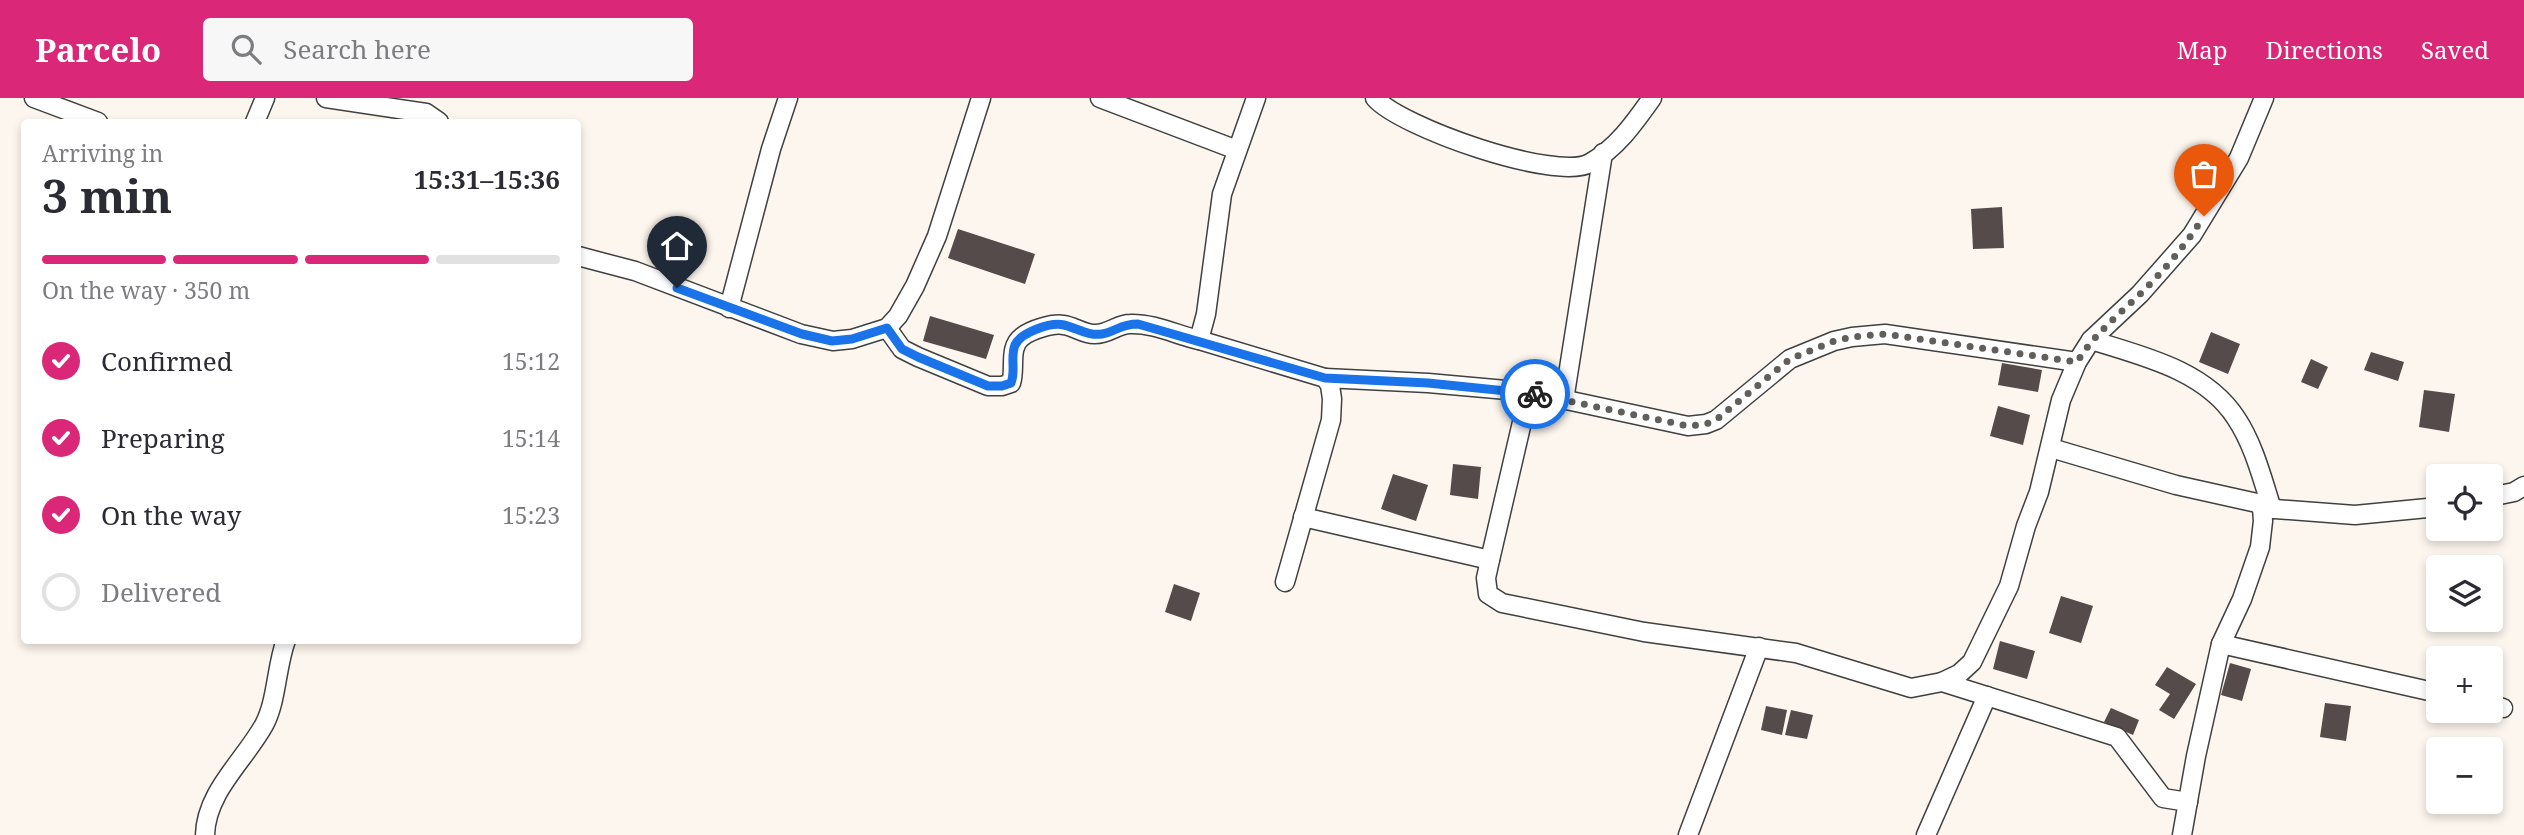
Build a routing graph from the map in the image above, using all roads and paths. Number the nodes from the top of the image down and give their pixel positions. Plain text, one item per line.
1 (34, 98) edge
2 (265, 98) edge
3 (326, 98) edge
4 (788, 98) edge
5 (981, 98) edge
6 (1100, 98) edge
7 (1256, 98) edge
8 (1375, 98) edge
9 (1652, 98) edge
10 (2264, 98) edge
11 (433, 112) edge
12 (90, 119) edge
13 (256, 119) edge
14 (1237, 150) junction
15 (1603, 153) junction
16 (581, 258) edge
17 (729, 308) junction
18 (887, 328) junction
19 (1199, 340) junction
20 (2091, 340) junction
21 (2077, 362) junction
22 (1325, 378) junction
23 (1530, 392) junction
24 (1564, 400) junction
25 (2051, 448) junction
26 (2524, 486) edge
27 (2503, 494) edge
28 (2267, 508) junction
29 (2426, 508) edge
30 (1303, 517) junction
31 (1490, 560) junction
32 (1285, 582) dead end
33 (284, 644) edge
34 (2221, 644) junction
35 (1759, 647) junction
36 (1942, 682) junction
37 (2426, 691) edge
38 (1987, 696) junction
39 (2188, 802) junction
40 (205, 835) edge
41 (1688, 835) edge
42 (1926, 835) edge
43 (2182, 835) edge

1 - 12 street
2 - 13 street
3 - 11 street
4 - 17 street
5 - 18 street
6 - 14 street
7 - 14 street
8 - 15 street
9 - 15 street
10 - 20 street
14 - 19 street
15 - 24 street
16 - 17 street
17 - 18 street
18 - 19 street
19 - 22 street
20 - 21 street
20 - 28 street
21 - 24 street
21 - 25 street
22 - 23 street
22 - 30 street
23 - 24 street
23 - 31 street
25 - 28 street
25 - 36 street
26 - 27 street
28 - 29 street
28 - 34 street
30 - 31 street
30 - 32 street
31 - 35 street
33 - 40 street
34 - 37 street
34 - 39 street
35 - 36 street
35 - 41 street
36 - 38 street
38 - 39 street
38 - 42 street
39 - 43 street

